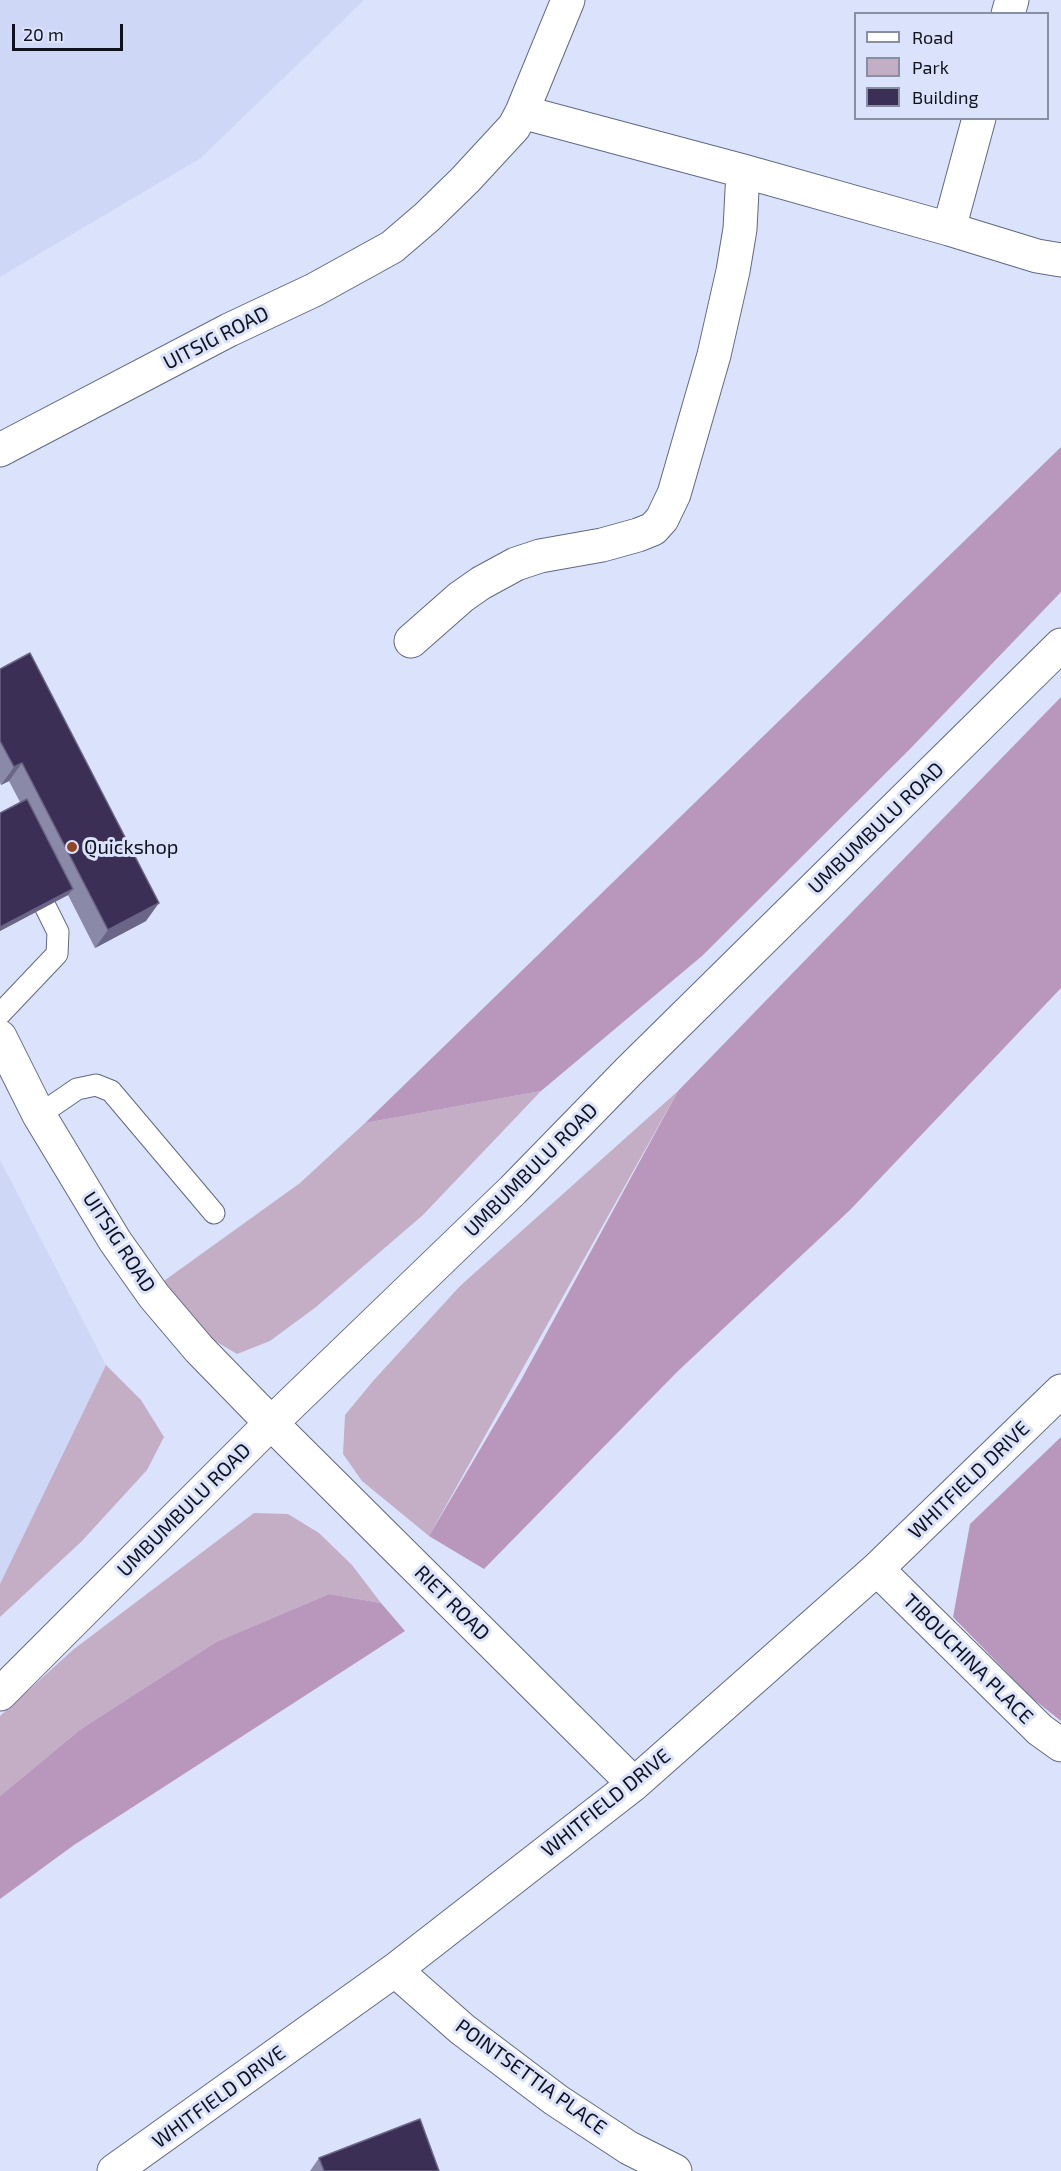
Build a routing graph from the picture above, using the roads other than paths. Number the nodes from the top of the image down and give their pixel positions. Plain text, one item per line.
1 (568, 0) edge
2 (522, 112) junction
3 (978, 120) edge
4 (743, 171) junction
5 (949, 229) junction
6 (1061, 260) edge
7 (0, 450) edge
8 (411, 641) dead end
9 (1061, 645) edge
10 (26, 868) edge
11 (0, 1014) edge
12 (0, 1037) edge
13 (39, 1115) junction
14 (214, 1212) dead end
15 (1061, 1392) edge
16 (271, 1422) junction
17 (877, 1569) junction
18 (0, 1694) edge
19 (1061, 1746) edge
20 (633, 1784) junction
21 (395, 1970) junction
22 (114, 2171) edge
23 (675, 2171) edge

1 - 2 street, UITSIG ROAD
2 - 4 street
2 - 7 street, UITSIG ROAD
3 - 5 street
4 - 5 street
4 - 8 street
5 - 6 street
9 - 16 street, UMBUMBULU ROAD
10 - 11 lane
12 - 13 street, UITSIG ROAD
13 - 14 lane
13 - 16 street, UITSIG ROAD
15 - 17 street, WHITFIELD DRIVE
16 - 18 street, UMBUMBULU ROAD
16 - 20 street, RIET ROAD
17 - 19 street, TIBOUCHINA PLACE
17 - 20 street, WHITFIELD DRIVE
20 - 21 street, WHITFIELD DRIVE
21 - 22 street, WHITFIELD DRIVE
21 - 23 street, POINTSETTIA PLACE

